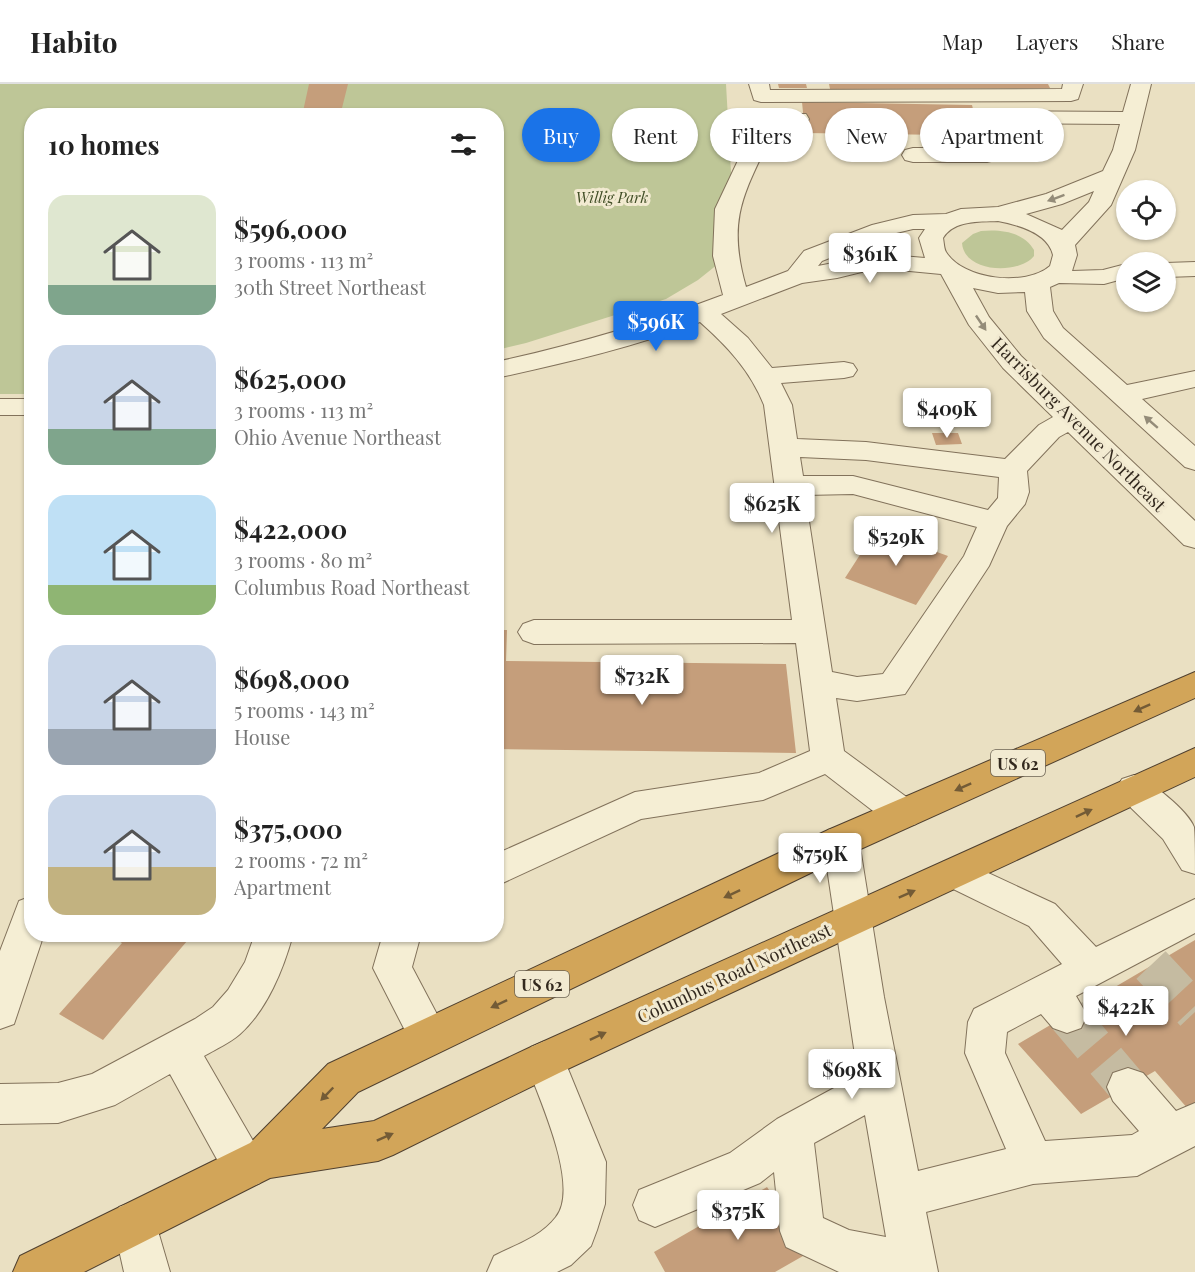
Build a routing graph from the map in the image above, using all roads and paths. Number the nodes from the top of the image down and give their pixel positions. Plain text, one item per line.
1 (759, 84) edge
2 (1073, 84) edge
3 (1141, 84) edge
4 (820, 90) edge
5 (1133, 118) junction
6 (913, 155) dead end
7 (749, 162) edge
8 (1111, 176) junction
9 (998, 214) junction
10 (948, 221) junction
11 (1063, 246) junction
12 (1116, 268) edge
13 (948, 269) junction
14 (1195, 269) edge
15 (1176, 270) edge
16 (1116, 273) edge
17 (797, 276) junction
18 (1046, 279) junction
19 (737, 300) junction
20 (705, 313) junction
21 (504, 363) edge
22 (844, 370) dead end
23 (766, 376) junction
24 (1195, 379) edge
25 (1120, 395) junction
26 (0, 407) edge
27 (24, 407) edge
28 (1070, 419) junction
29 (784, 448) junction
30 (1195, 461) edge
31 (1012, 469) junction
32 (790, 486) junction
33 (994, 522) junction
34 (1195, 538) edge
35 (810, 631) junction
36 (534, 632) dead end
37 (818, 682) junction
38 (1195, 684) edge
39 (828, 758) junction
40 (1195, 762) edge
41 (1134, 789) junction
42 (903, 814) junction
43 (841, 841) junction
44 (1195, 859) edge
45 (504, 867) edge
46 (956, 873) junction
47 (1195, 915) edge
48 (854, 918) junction
49 (24, 937) edge
50 (272, 942) edge
51 (400, 942) edge
52 (1091, 969) junction
53 (0, 1011) edge
54 (429, 1037) junction
55 (178, 1048) junction
56 (545, 1060) junction
57 (880, 1086) junction
58 (1128, 1087) tunnel mouth
59 (0, 1104) edge
60 (1183, 1130) edge
61 (792, 1133) junction
62 (255, 1163) junction
63 (1033, 1163) junction
64 (901, 1197) junction
65 (655, 1205) dead end
66 (135, 1223) junction
67 (61, 1266) edge
68 (914, 1268) edge
69 (147, 1272) edge
70 (510, 1272) edge

1 - 4 street
2 - 4 street
3 - 5 street
5 - 6 street
5 - 8 street
7 - 19 street
8 -> 9 street
8 - 11 street
9 - 10 street
9 - 11 street
10 - 13 street, Harrisburg Avenue Northeast
10 - 17 street
11 - 12 street
11 - 18 street
13 - 17 street
13 - 18 street
13 -> 28 street, Harrisburg Avenue Northeast
14 - 15 street
16 - 18 street
17 - 19 street
18 - 25 street
19 - 20 street
20 - 21 street
20 - 23 street
22 - 23 street
23 - 29 street
24 - 25 street
30 -> 25 street
26 - 27 street
28 - 31 street
28 - 34 street, Harrisburg Avenue Northeast
29 - 31 street
29 - 32 street
31 - 33 street
32 - 33 street
32 - 35 street
33 - 37 street
35 - 36 street
35 - 37 street
37 - 39 street
38 -> 42 highway, Columbus Road Northeast / US 62
39 - 42 street
39 - 45 street
40 - 41 highway, Columbus Road Northeast / US 62
41 - 44 street
46 -> 41 highway, Columbus Road Northeast / US 62
42 - 43 highway, Columbus Road Northeast / US 62
43 - 48 street
43 -> 54 highway, Columbus Road Northeast / US 62
48 -> 46 highway, Columbus Road Northeast / US 62
46 - 52 street
47 - 52 street
56 -> 48 highway, Columbus Road Northeast / US 62
48 - 57 street
49 - 53 street
50 - 55 street
51 - 54 street
52 - 63 street
54 -> 62 highway, Columbus Road Northeast / US 62
55 - 59 street
55 - 62 street
62 -> 56 highway, Columbus Road Northeast / US 62
56 - 70 street
57 - 61 street
57 - 64 street
58 - 60 street
60 - 63 street
61 - 65 street
61 - 68 street
62 - 66 highway, Columbus Road Northeast / US 62
63 - 64 street
64 - 68 street
66 - 67 highway, Columbus Road Northeast / US 62
66 - 69 street

